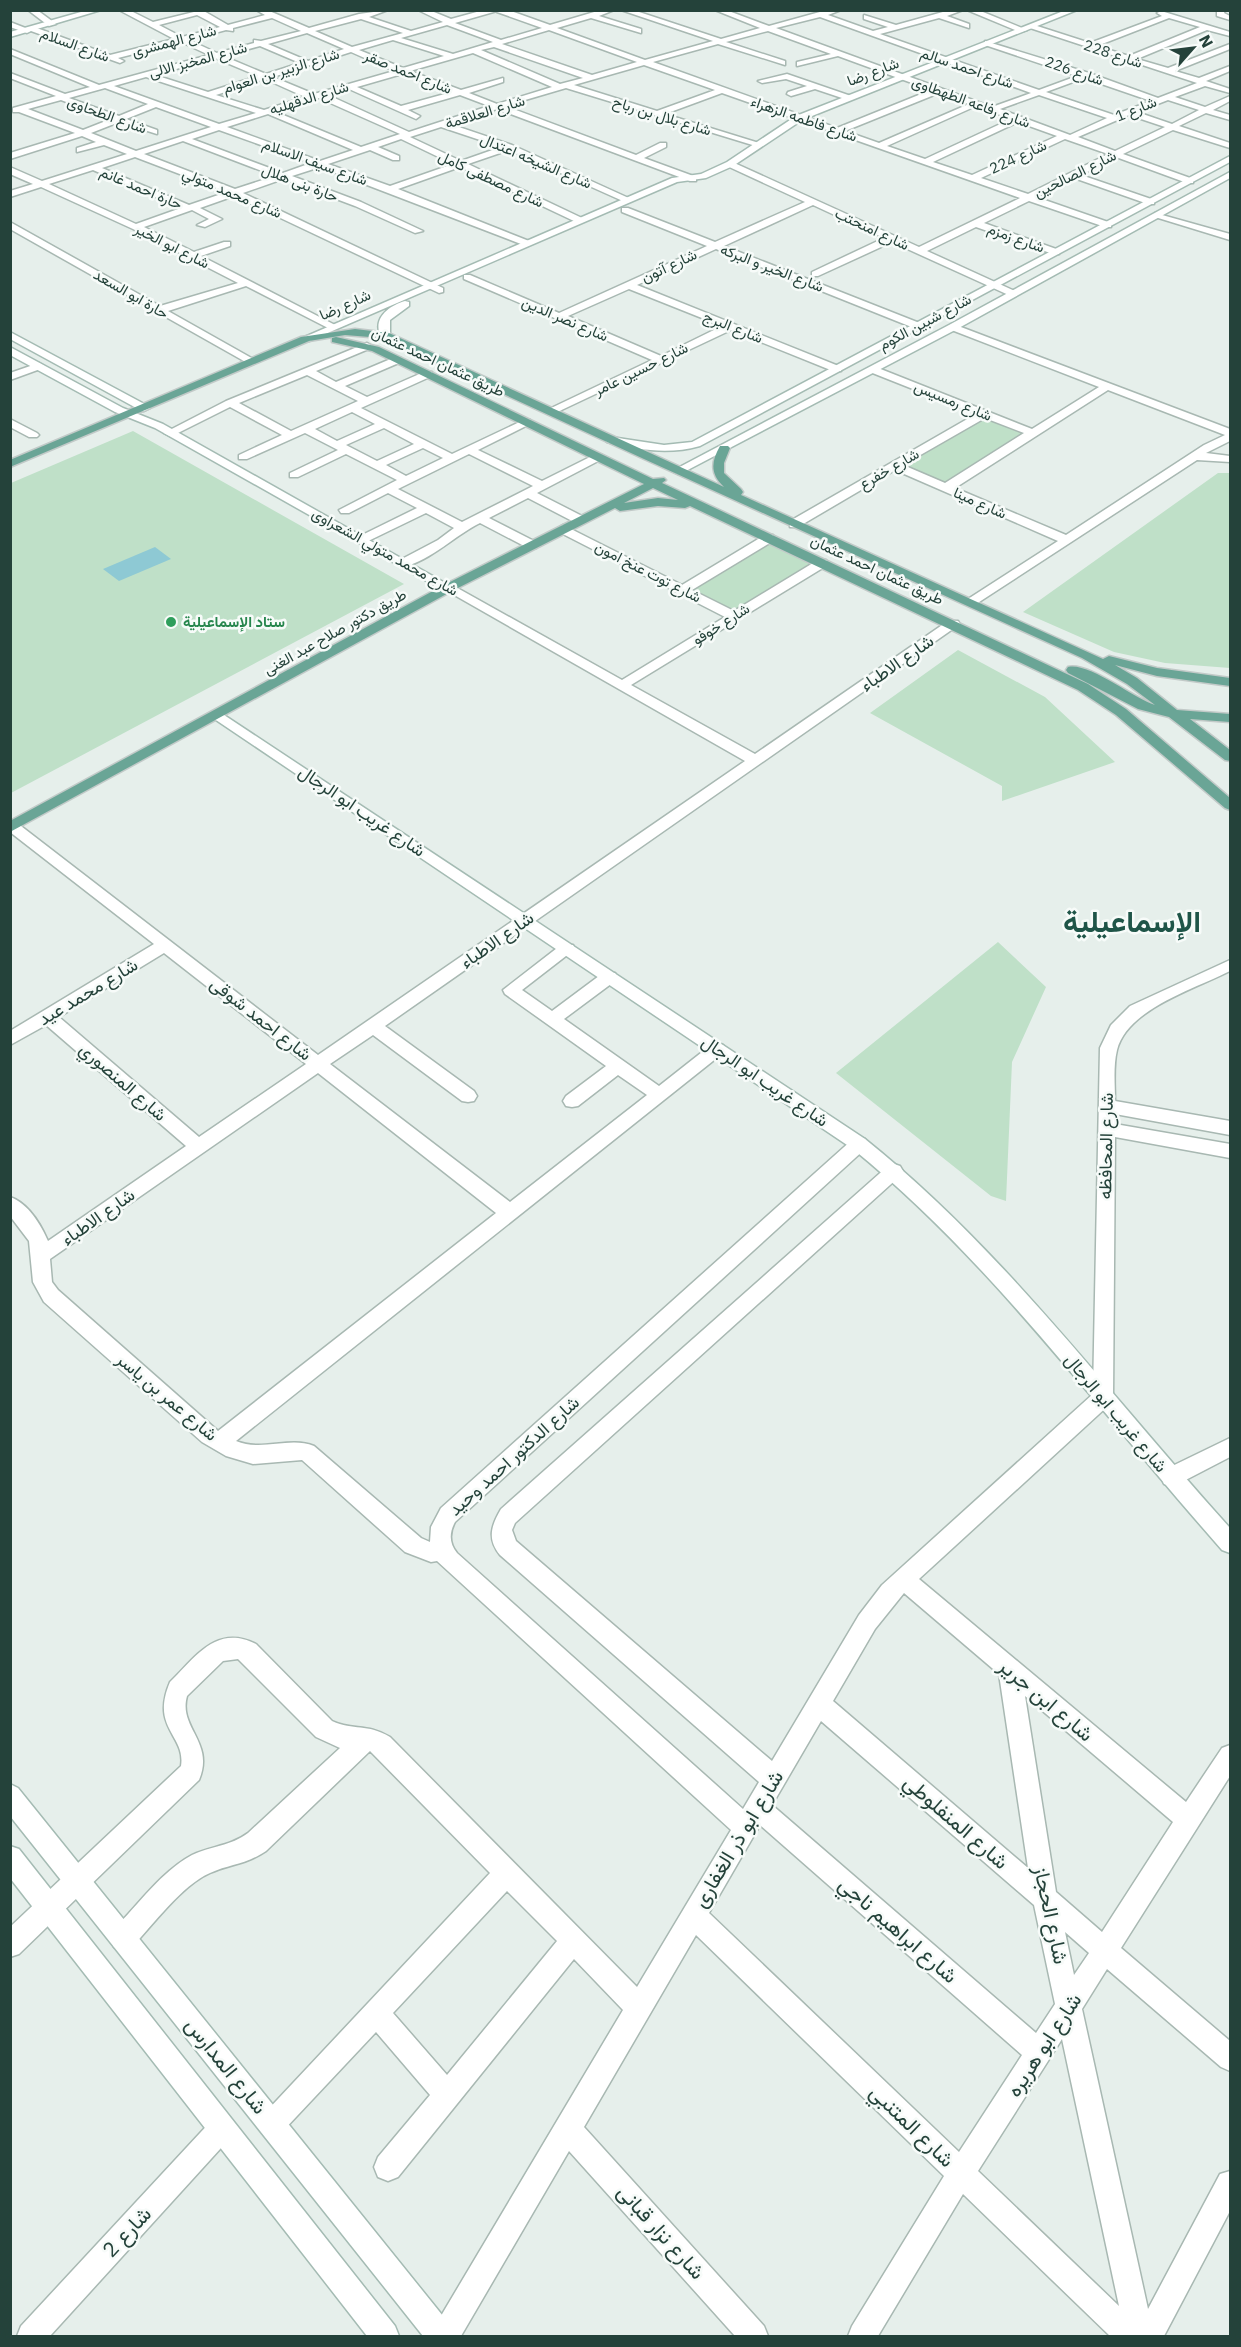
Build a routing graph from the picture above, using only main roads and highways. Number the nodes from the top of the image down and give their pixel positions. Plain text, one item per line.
1 (369, 332) junction
2 (305, 339) junction
3 (362, 344) junction
4 (724, 448) road end
5 (648, 457) junction
6 (10, 464) edge
7 (678, 471) junction
8 (639, 477) junction
9 (654, 484) junction
10 (621, 499) junction
11 (749, 503) junction
12 (706, 508) junction
13 (585, 517) junction
14 (904, 571) junction
15 (878, 589) junction
16 (1087, 655) junction
17 (1027, 659) junction
18 (1230, 682) edge
19 (1174, 712) junction
20 (1230, 718) edge
21 (1230, 757) edge
22 (1230, 805) edge
23 (11, 826) edge

1 - 2 main road, طريق عثمان احمد عثمان
1 - 3 main road
1 - 5 main road, طريق عثمان احمد عثمان
2 - 3 main road, طريق عثمان احمد عثمان
2 - 6 main road, شارع رضا
3 - 8 main road, طريق عثمان احمد عثمان
4 - 11 main road
5 - 7 main road, طريق عثمان احمد عثمان
5 - 8 main road
7 - 9 main road, طريق دكتور صلاح عبد الغنى
7 - 11 main road, طريق عثمان احمد عثمان
8 - 9 main road, طريق عثمان احمد عثمان
8 - 10 main road
9 - 10 main road, طريق دكتور صلاح عبد الغنى
9 - 12 main road, طريق عثمان احمد عثمان
10 - 13 main road, طريق دكتور صلاح عبد الغنى
11 - 14 main road, طريق عثمان احمد عثمان
12 - 13 main road
12 - 15 main road, طريق عثمان احمد عثمان
13 - 23 main road, طريق دكتور صلاح عبد الغنى
14 - 15 main road
14 - 16 main road, طريق عثمان احمد عثمان
15 - 17 main road, طريق عثمان احمد عثمان
16 - 18 main road
16 - 19 main road, طريق عثمان احمد عثمان
17 - 19 main road
17 - 22 main road, طريق عثمان احمد عثمان
19 - 20 main road
19 - 21 main road, طريق عثمان احمد عثمان

